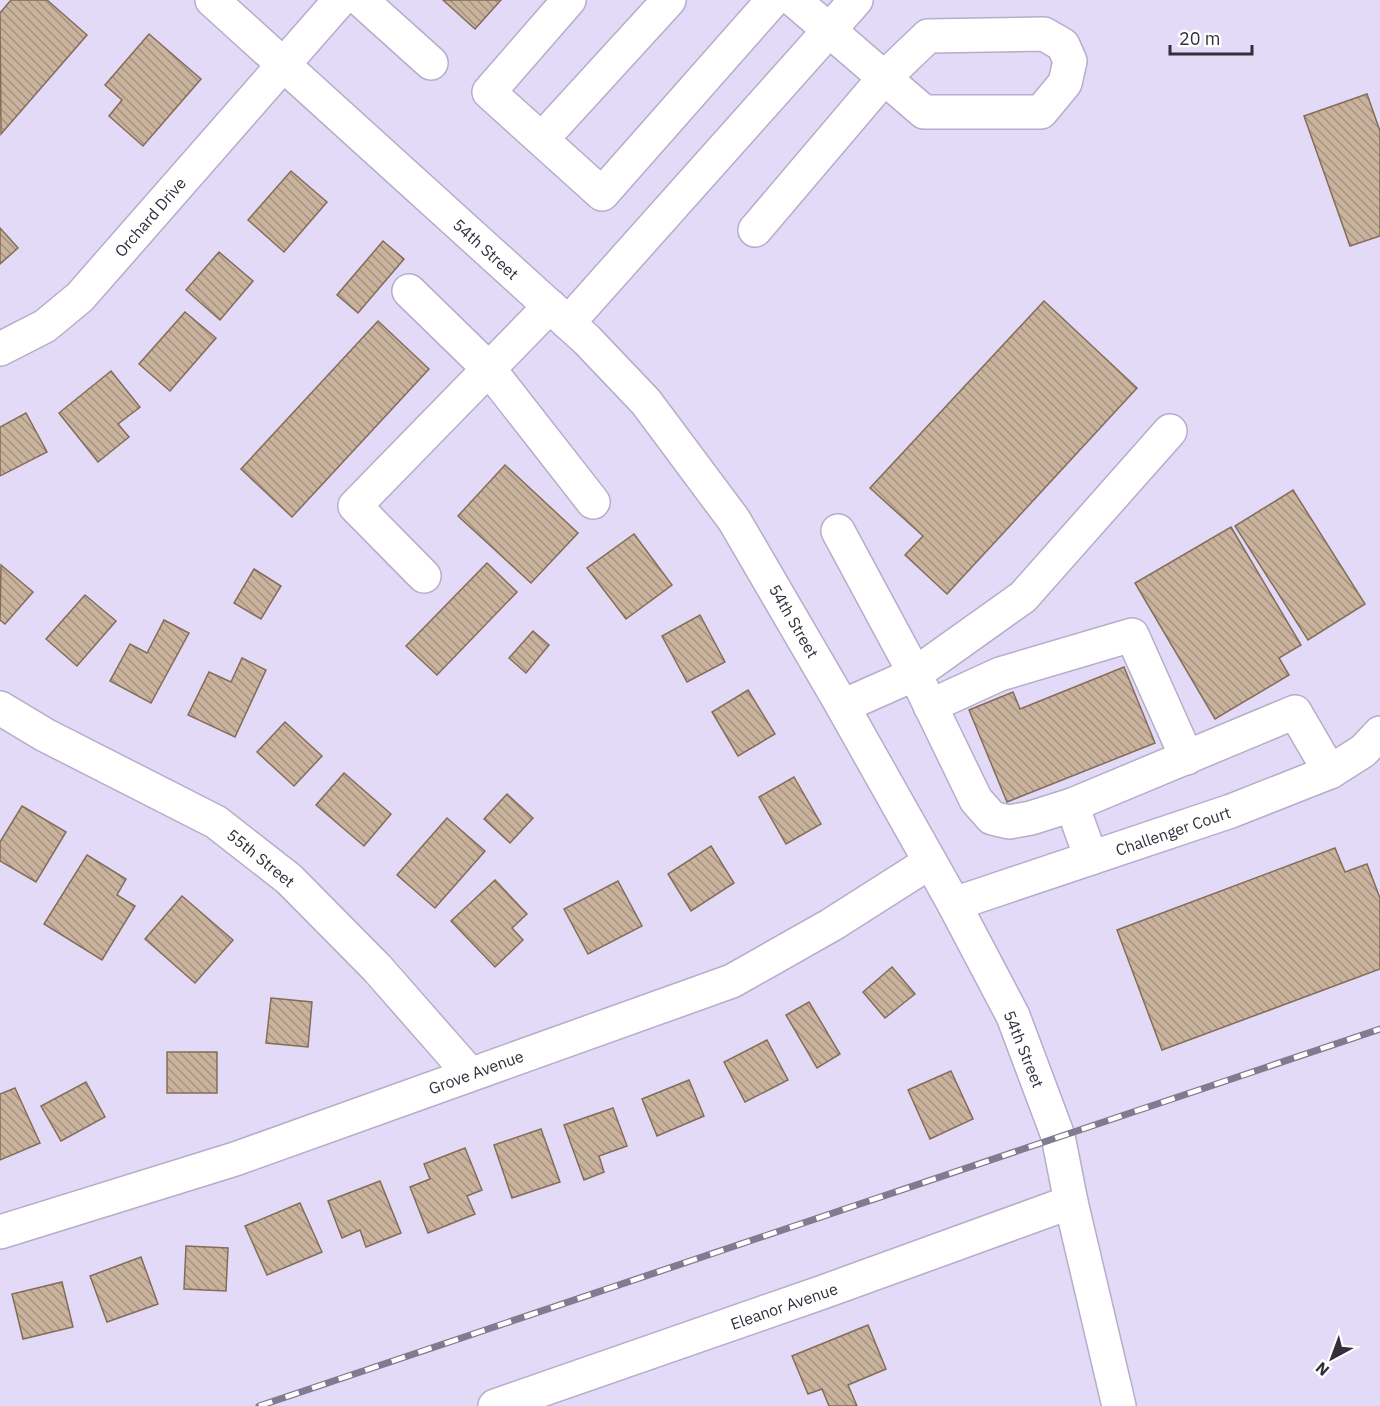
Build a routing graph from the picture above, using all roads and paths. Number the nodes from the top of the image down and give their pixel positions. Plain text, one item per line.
1 (212, 0) edge
2 (340, 0) edge
3 (361, 0) edge
4 (569, 0) edge
5 (669, 0) edge
6 (773, 0) edge
7 (794, 0) edge
8 (856, 0) edge
9 (828, 31) junction
10 (431, 63) dead end
11 (284, 65) junction
12 (884, 78) junction
13 (542, 139) junction
14 (755, 230) dead end
15 (409, 291) dead end
16 (559, 315) junction
17 (0, 349) edge
18 (489, 369) junction
19 (1170, 430) dead end
20 (593, 502) dead end
21 (838, 531) dead end
22 (424, 576) dead end
23 (915, 674) junction
24 (843, 706) junction
25 (930, 706) junction
26 (0, 708) edge
27 (1380, 733) edge
28 (1187, 758) junction
29 (1330, 772) junction
30 (1072, 805) junction
31 (1091, 858) junction
32 (930, 862) junction
33 (954, 904) junction
34 (470, 1074) junction
35 (1071, 1202) junction
36 (0, 1232) edge
37 (495, 1406) edge
38 (1119, 1406) edge

1 - 11 street, 54th Street
2 - 11 street, Orchard Drive
3 - 10 street
4 - 13 street
5 - 13 street
6 - 13 street
7 - 9 street
8 - 9 street
9 - 12 street
9 - 16 street
11 - 16 street, 54th Street
11 - 17 street, Orchard Drive
12 - 12 street
12 - 14 street
15 - 18 street
16 - 18 street
16 - 24 street, 54th Street
18 - 20 street
18 - 22 street
19 - 23 street
21 - 23 street
23 - 24 street
23 - 25 street
24 - 32 street, 54th Street
25 - 28 street
25 - 30 street
26 - 34 street, 55th Street
27 - 29 street, Challenger Court
28 - 29 street
28 - 30 street
29 - 31 street, Challenger Court
30 - 31 street
31 - 33 street, Challenger Court
32 - 33 street, 54th Street
32 - 34 street, Grove Avenue
33 - 35 street, 54th Street
34 - 36 street, Grove Avenue
35 - 37 street, Eleanor Avenue
35 - 38 street, 54th Street

